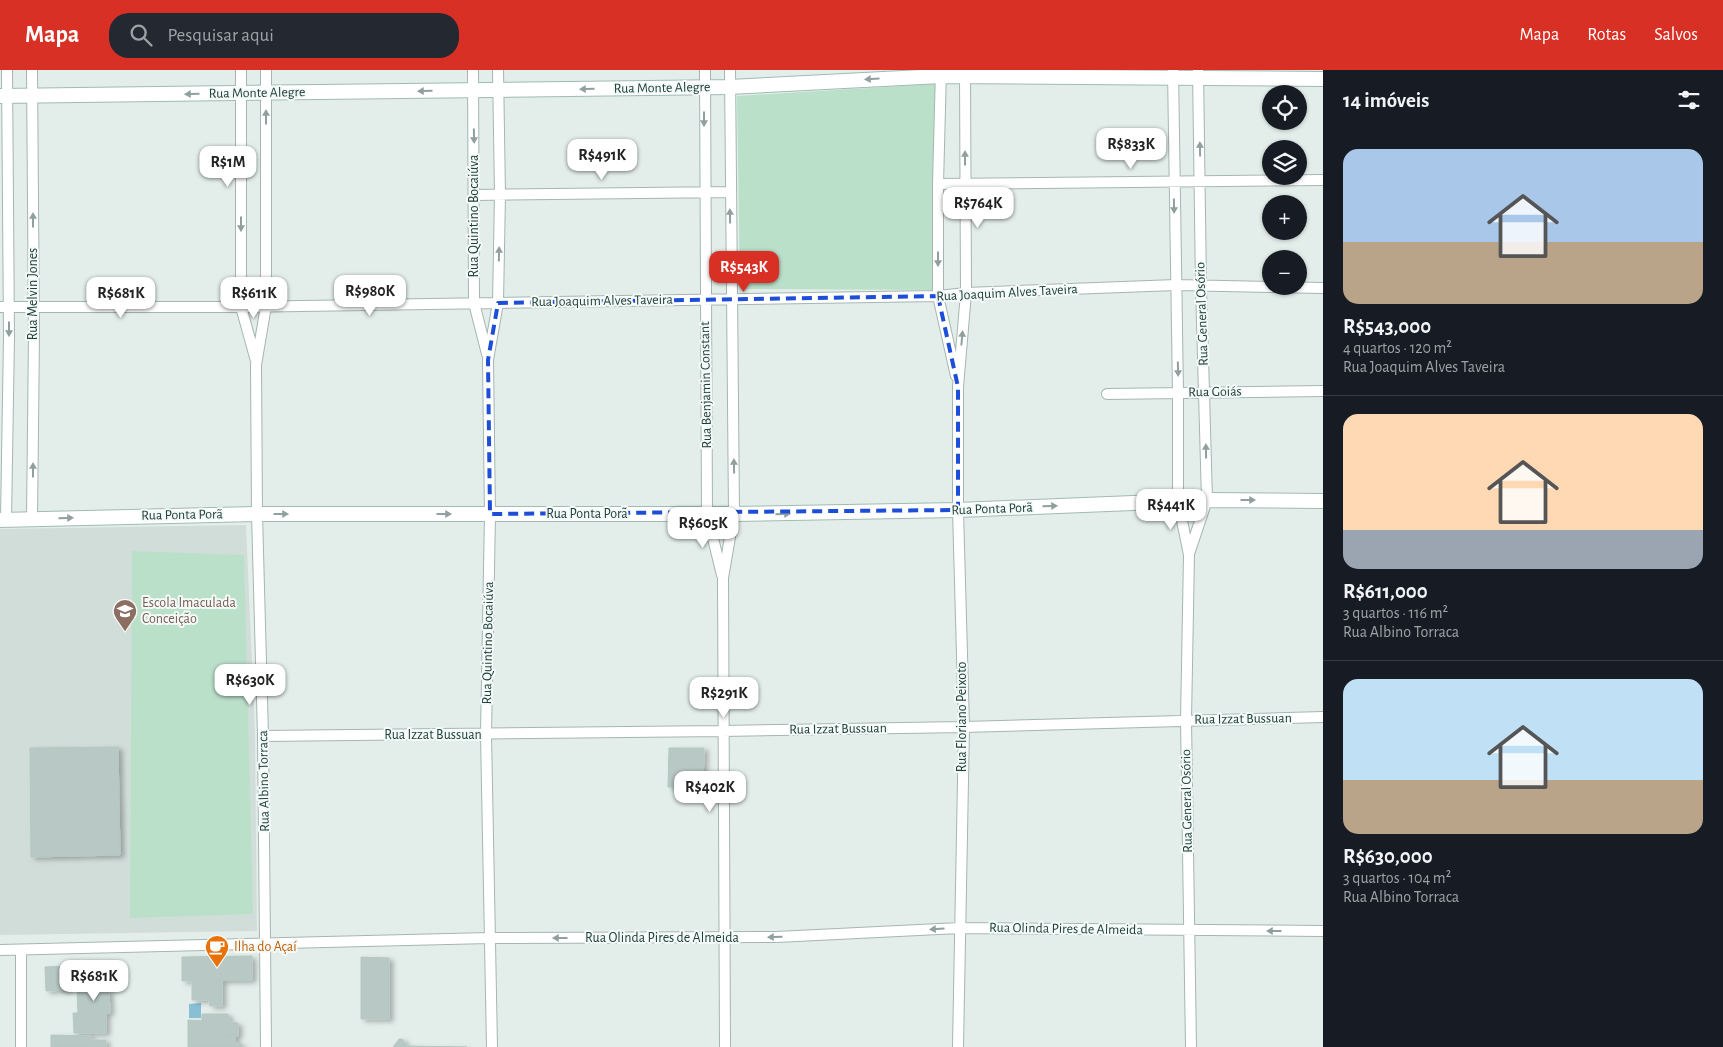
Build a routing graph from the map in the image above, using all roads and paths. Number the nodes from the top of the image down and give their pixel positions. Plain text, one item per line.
1 (7, 70) edge
2 (32, 70) edge
3 (241, 70) edge
4 (266, 70) edge
5 (473, 70) edge
6 (498, 70) edge
7 (705, 70) edge
8 (730, 70) edge
9 (941, 73) edge
10 (965, 73) edge
11 (1173, 74) edge
12 (1198, 74) edge
13 (1323, 79) edge
14 (704, 87) junction
15 (728, 87) junction
16 (473, 90) junction
17 (497, 90) junction
18 (240, 93) junction
19 (265, 93) junction
20 (4, 96) edge
21 (32, 96) junction
22 (1323, 180) edge
23 (1200, 181) junction
24 (1174, 182) junction
25 (938, 184) junction
26 (965, 184) junction
27 (704, 192) junction
28 (730, 192) junction
29 (500, 194) junction
30 (474, 195) junction
31 (1176, 285) junction
32 (1201, 286) junction
33 (1323, 288) edge
34 (966, 293) junction
35 (938, 296) junction
36 (732, 298) junction
37 (705, 299) junction
38 (474, 303) junction
39 (498, 303) junction
40 (241, 306) junction
41 (266, 306) junction
42 (4, 307) edge
43 (33, 307) junction
44 (488, 360) junction
45 (256, 365) junction
46 (958, 387) junction
47 (1323, 391) edge
48 (1205, 392) junction
49 (1178, 393) junction
50 (1107, 394) dead end
51 (1207, 500) junction
52 (1323, 501) edge
53 (1178, 502) junction
54 (958, 510) junction
55 (257, 514) junction
56 (490, 514) junction
57 (707, 514) junction
58 (734, 514) junction
59 (32, 519) junction
60 (3, 520) edge
61 (1189, 555) junction
62 (723, 578) junction
63 (1323, 718) edge
64 (1186, 720) junction
65 (964, 727) junction
66 (722, 732) junction
67 (486, 734) junction
68 (263, 736) junction
69 (960, 928) junction
70 (1189, 931) junction
71 (1323, 931) edge
72 (489, 938) junction
73 (724, 938) junction
74 (266, 944) junction
75 (0, 950) edge
76 (21, 950) junction
77 (20, 1047) edge
78 (266, 1047) edge
79 (492, 1047) edge
80 (725, 1047) edge
81 (958, 1047) edge
82 (1191, 1047) edge

1 - 20 street, Rua Melvin Jones
2 - 21 street, Rua Melvin Jones
3 - 18 street, Rua Albino Torraca
4 - 19 street, Rua Albino Torraca
5 - 16 street, Rua Quintino Bocaiúva
6 - 17 street, Rua Quintino Bocaiúva
7 - 14 street, Rua Benjamin Constant
8 - 15 street, Rua Benjamin Constant
9 - 10 street, Rua Monte Alegre
9 -> 15 street, Rua Monte Alegre
9 - 25 street, Rua Floriano Peixoto
10 - 11 street, Rua Monte Alegre
26 -> 10 street, Rua Floriano Peixoto
11 - 12 street, Rua Monte Alegre
11 - 24 street, Rua General Osório
12 - 13 street, Rua Monte Alegre
23 -> 12 street, Rua General Osório
14 - 15 street, Rua Monte Alegre
14 -> 17 street, Rua Monte Alegre
14 -> 27 street, Rua Benjamin Constant
15 - 28 street, Rua Benjamin Constant
16 - 17 street, Rua Monte Alegre
16 -> 19 street, Rua Monte Alegre
16 -> 30 street, Rua Quintino Bocaiúva
17 - 29 street, Rua Quintino Bocaiúva
18 - 19 street, Rua Monte Alegre
18 -> 21 street, Rua Monte Alegre
18 -> 40 street, Rua Albino Torraca
41 -> 19 street, Rua Albino Torraca
20 - 21 street, Rua Monte Alegre
20 - 42 street, Rua Melvin Jones
43 -> 21 street, Rua Melvin Jones
22 - 23 street
23 - 24 street
23 - 32 street, Rua General Osório
24 - 26 street
24 -> 31 street, Rua General Osório
25 - 26 street
25 -> 35 street, Rua Floriano Peixoto
26 - 34 street, Rua Floriano Peixoto
27 - 28 street
27 - 29 street
27 - 37 street, Rua Benjamin Constant
36 -> 28 street, Rua Benjamin Constant
29 - 30 street
39 -> 29 street, Rua Quintino Bocaiúva
30 - 38 street, Rua Quintino Bocaiúva
31 - 32 street, Rua Joaquim Alves Taveira
31 - 34 street, Rua Joaquim Alves Taveira
31 -> 49 street, Rua General Osório
32 - 33 street, Rua Joaquim Alves Taveira
32 - 48 street, Rua General Osório
34 - 35 street, Rua Joaquim Alves Taveira
46 -> 34 street, Rua Floriano Peixoto
35 - 36 street, Rua Joaquim Alves Taveira
35 - 46 street, Rua Floriano Peixoto
36 - 37 street, Rua Joaquim Alves Taveira
58 -> 36 street, Rua Benjamin Constant
37 - 39 street, Rua Joaquim Alves Taveira
37 - 57 street, Rua Benjamin Constant
38 - 39 street, Rua Joaquim Alves Taveira
38 - 41 street, Rua Joaquim Alves Taveira
38 - 44 street, Rua Quintino Bocaiúva
39 - 44 street, Rua Quintino Bocaiúva
40 - 41 street, Rua Joaquim Alves Taveira
40 - 43 street, Rua Joaquim Alves Taveira
40 - 45 street, Rua Albino Torraca
41 - 45 street, Rua Albino Torraca
42 - 43 street, Rua Joaquim Alves Taveira
42 -> 60 street, Rua Melvin Jones
59 -> 43 street, Rua Melvin Jones
44 - 56 street, Rua Quintino Bocaiúva
45 - 55 street, Rua Albino Torraca
46 - 54 street, Rua Floriano Peixoto
47 - 48 street, Rua Goiás
48 - 49 street, Rua Goiás
51 -> 48 street, Rua General Osório
49 - 50 street, Rua Goiás
49 - 53 street, Rua General Osório
51 -> 52 street, Rua Ponta Porã
51 - 53 street, Rua Ponta Porã
51 - 61 street, Rua General Osório
54 -> 53 street, Rua Ponta Porã
53 - 61 street, Rua General Osório
58 -> 54 street, Rua Ponta Porã
54 - 65 street, Rua Floriano Peixoto
55 -> 56 street, Rua Ponta Porã
59 -> 55 street, Rua Ponta Porã
55 - 68 street, Rua Albino Torraca
56 - 57 street, Rua Ponta Porã
56 - 67 street, Rua Quintino Bocaiúva
57 - 58 street, Rua Ponta Porã
57 - 62 street, Rua Benjamin Constant
58 - 62 street, Rua Benjamin Constant
59 - 60 street, Rua Ponta Porã
61 - 64 street, Rua General Osório
62 - 66 street, Rua Benjamin Constant
63 - 64 street, Rua Izzat Bussuan
64 - 65 street, Rua Izzat Bussuan
64 - 70 street, Rua General Osório
65 - 66 street, Rua Izzat Bussuan
65 - 69 street, Rua Floriano Peixoto
66 - 67 street, Rua Izzat Bussuan
66 - 73 street, Rua Benjamin Constant
67 - 68 street, Rua Izzat Bussuan
67 - 72 street, Rua Quintino Bocaiúva
68 - 74 street, Rua Albino Torraca
69 - 70 street, Rua Olinda Pires de Almeida
69 -> 73 street, Rua Olinda Pires de Almeida
69 - 81 street, Rua Floriano Peixoto
71 -> 70 street, Rua Olinda Pires de Almeida
70 - 82 street, Rua General Osório
73 -> 72 street, Rua Olinda Pires de Almeida
72 - 74 street, Rua Olinda Pires de Almeida
72 - 79 street, Rua Quintino Bocaiúva
73 - 80 street, Rua Benjamin Constant
74 - 76 street, Rua Olinda Pires de Almeida
74 - 78 street, Rua Albino Torraca
75 - 76 street, Rua Olinda Pires de Almeida
76 - 77 street

